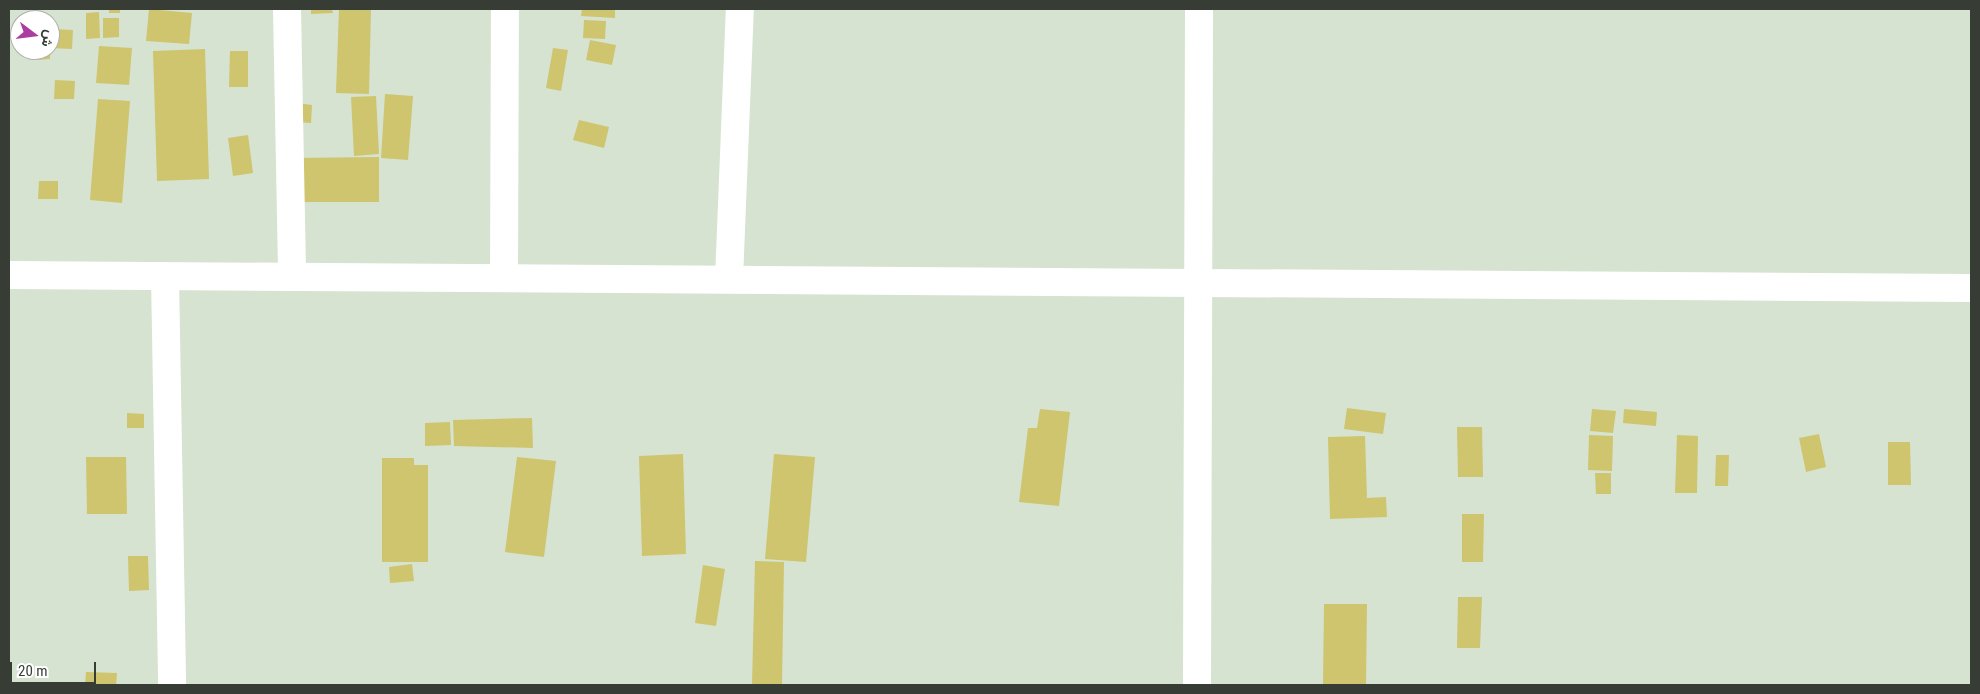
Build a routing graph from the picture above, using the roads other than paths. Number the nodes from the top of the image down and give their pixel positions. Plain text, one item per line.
1 (287, 9) edge
2 (505, 9) edge
3 (740, 9) edge
4 (1199, 9) edge
5 (9, 275) edge
6 (165, 276) junction
7 (292, 276) junction
8 (504, 278) junction
9 (730, 279) junction
10 (1199, 283) junction
11 (1971, 288) edge
12 (172, 685) edge
13 (1197, 685) edge

1 - 7 street
2 - 8 street
3 - 9 street
4 - 10 street
5 - 6 street
6 - 7 street
6 - 12 street
7 - 8 street
8 - 9 street
9 - 10 street
10 - 11 street
10 - 13 street

